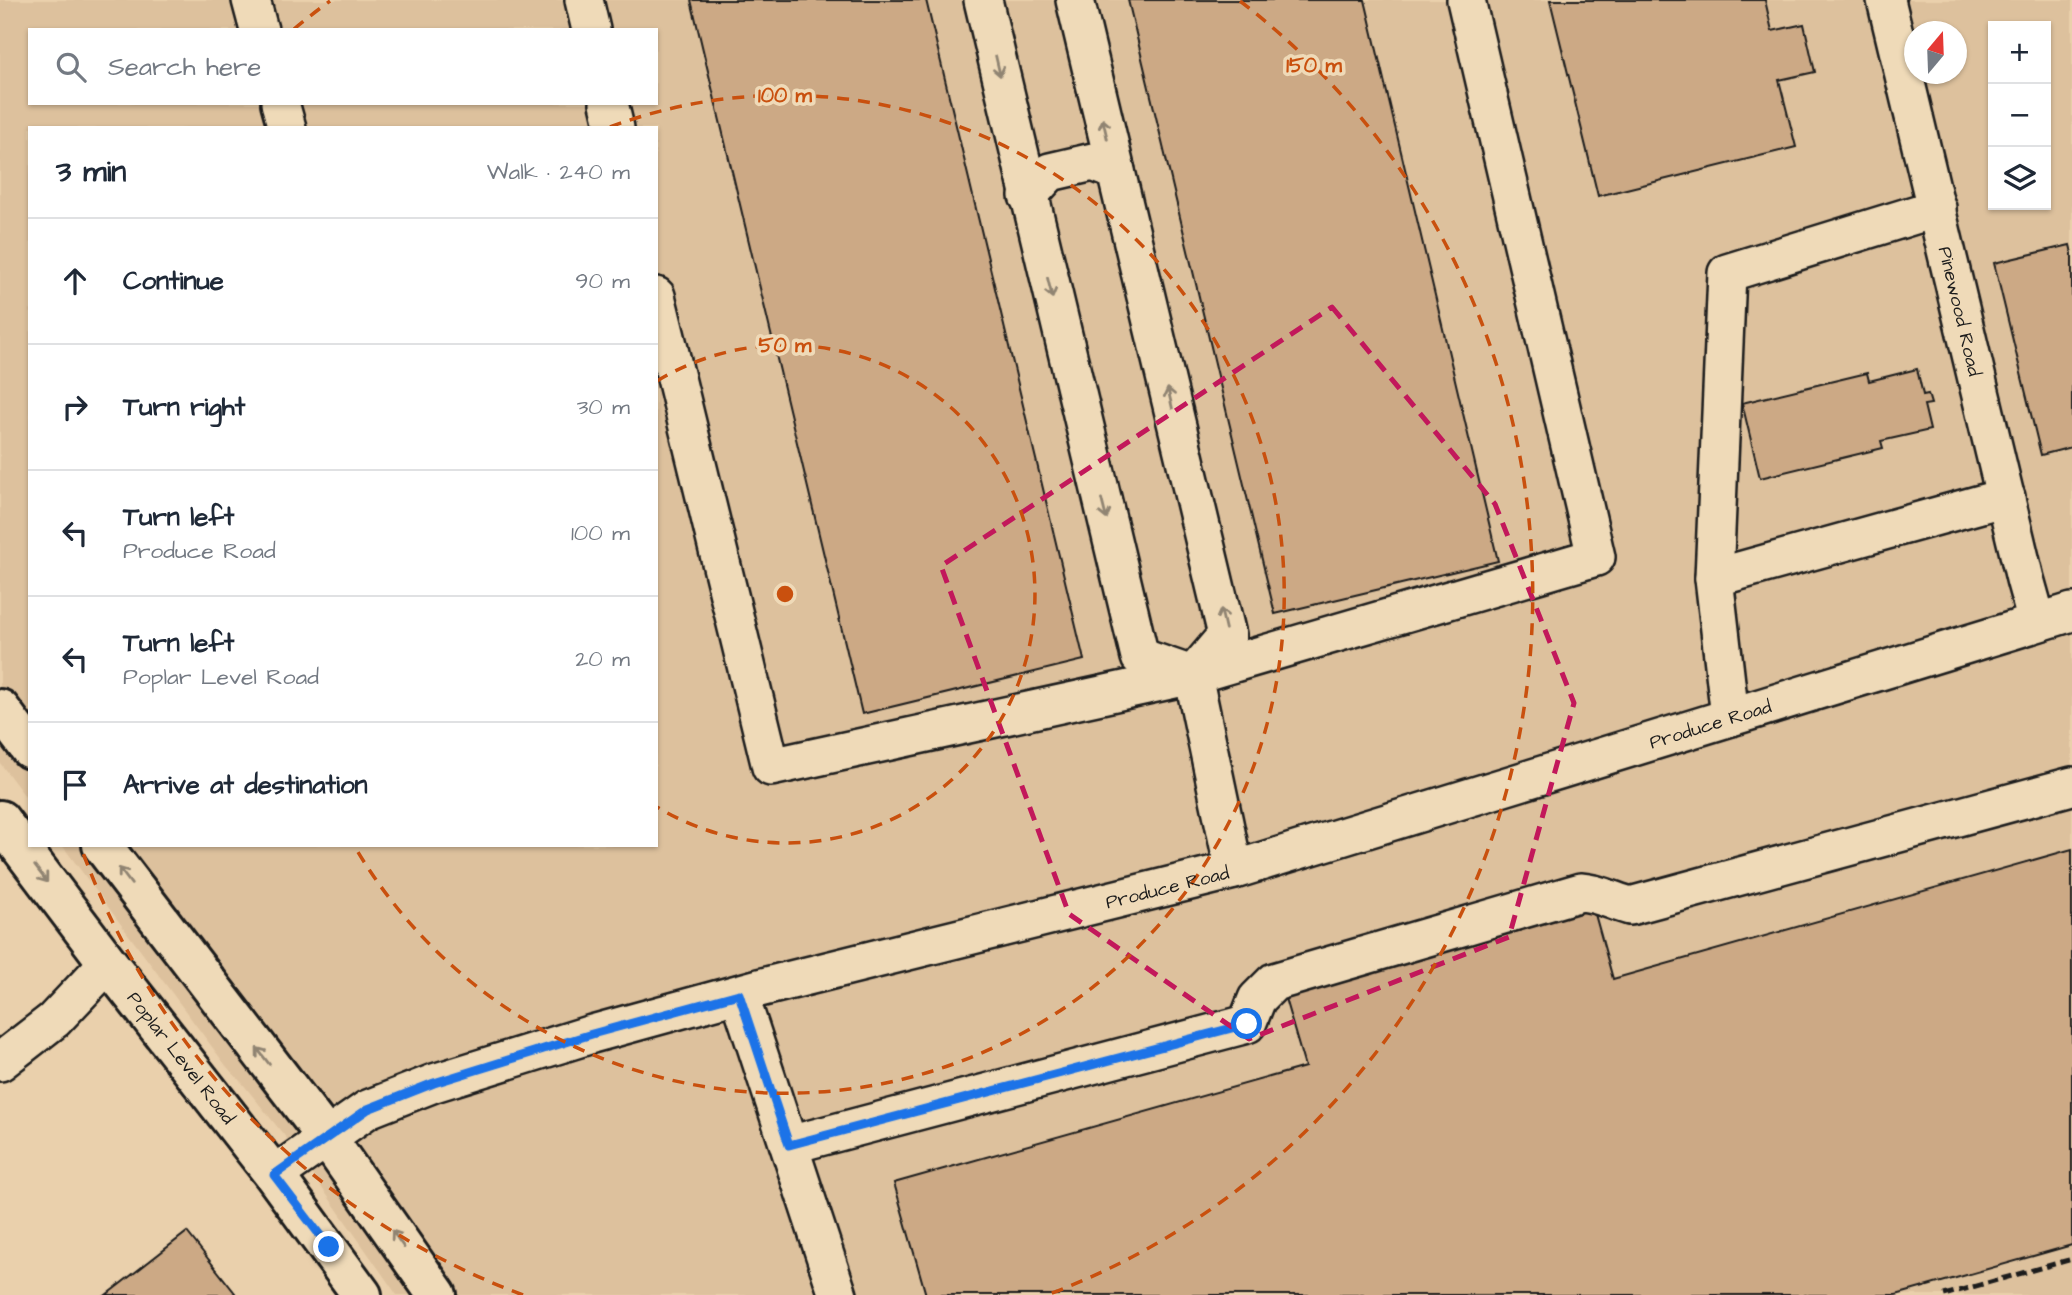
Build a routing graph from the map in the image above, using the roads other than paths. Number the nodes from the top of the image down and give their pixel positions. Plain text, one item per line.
1 (251, 0) edge
2 (584, 0) edge
3 (983, 0) edge
4 (1075, 0) edge
5 (1465, 0) edge
6 (1886, 0) edge
7 (258, 28) edge
8 (591, 28) edge
9 (280, 105) edge
10 (609, 105) edge
11 (286, 126) edge
12 (615, 126) edge
13 (1116, 171) junction
14 (1028, 196) junction
15 (1937, 208) junction
16 (658, 304) edge
17 (2006, 497) junction
18 (1714, 578) junction
19 (2072, 612) edge
20 (2037, 622) junction
21 (1193, 675) junction
22 (0, 709) edge
23 (1730, 717) junction
24 (28, 746) edge
25 (2072, 786) edge
26 (0, 820) edge
27 (104, 847) edge
28 (1234, 870) junction
29 (108, 963) junction
30 (739, 994) junction
31 (0, 1062) edge
32 (327, 1138) junction
33 (789, 1145) junction
34 (274, 1175) junction
35 (362, 1295) edge
36 (437, 1295) edge
37 (838, 1295) edge

1 - 7 street
2 - 8 street
3 -> 14 street
13 -> 4 street
5 - 21 street
6 - 15 street, Pinewood Road
9 - 11 street
10 - 12 street
13 - 14 street
21 -> 13 street
14 -> 21 street
15 - 17 street, Pinewood Road
15 - 18 street
16 - 21 street
17 - 18 street
17 - 20 street, Pinewood Road
18 - 23 street
19 - 20 street, Produce Road
20 - 23 street, Produce Road
21 - 28 street
22 - 24 main road
23 - 28 street, Produce Road
25 - 33 street
26 -> 29 main road, Poplar Level Road
32 -> 27 main road
28 - 30 street, Produce Road
29 - 31 street
29 - 34 main road, Poplar Level Road
30 - 32 street, Produce Road
30 - 33 street
32 - 34 street, Produce Road
36 -> 32 main road
33 - 37 street
34 - 35 main road, Poplar Level Road

